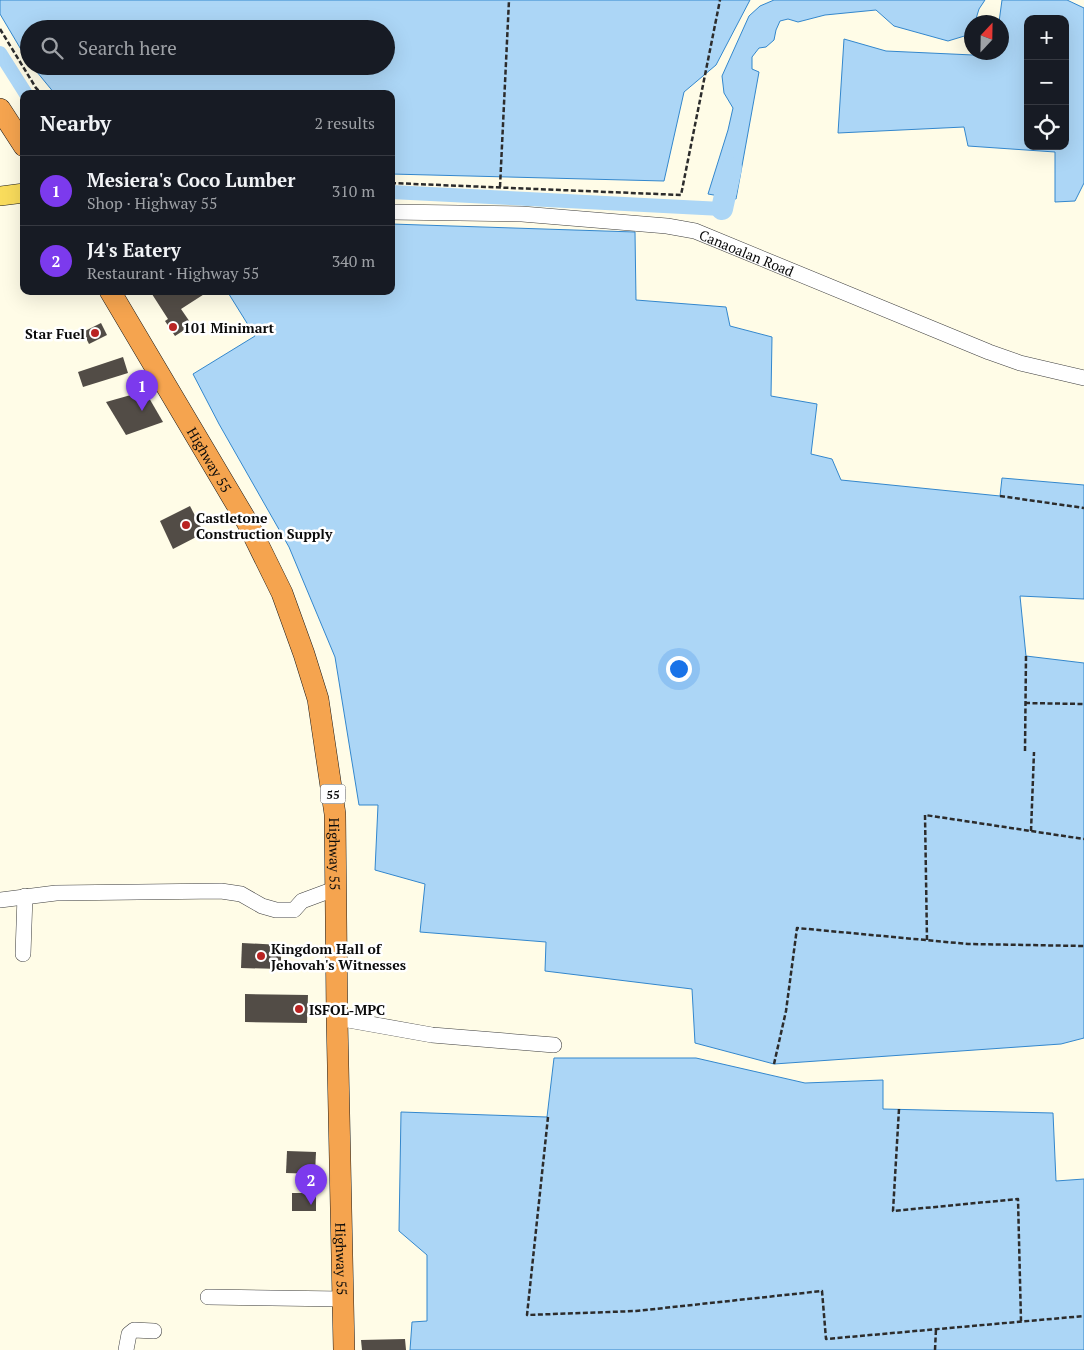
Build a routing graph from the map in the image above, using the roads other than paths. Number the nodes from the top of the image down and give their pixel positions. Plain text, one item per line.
1 (0, 109) edge
2 (20, 140) edge
3 (20, 194) edge
4 (0, 196) edge
5 (395, 212) edge
6 (112, 295) edge
7 (1084, 378) edge
8 (337, 888) junction
9 (25, 896) junction
10 (0, 900) edge
11 (23, 954) dead end
12 (337, 1018) junction
13 (554, 1044) dead end
14 (208, 1297) dead end
15 (342, 1299) junction
16 (154, 1331) dead end
17 (126, 1350) edge
18 (344, 1350) edge

1 - 2 highway
3 - 4 main road
5 - 7 street, Canaoalan Road
6 - 8 highway, Highway 55 / 55
8 - 9 street
8 - 12 highway, Highway 55 / 55
9 - 10 street
9 - 11 street
12 - 13 street
12 - 15 highway, Highway 55 / 55
14 - 15 street
15 - 18 highway, Highway 55 / 55
16 - 17 street

